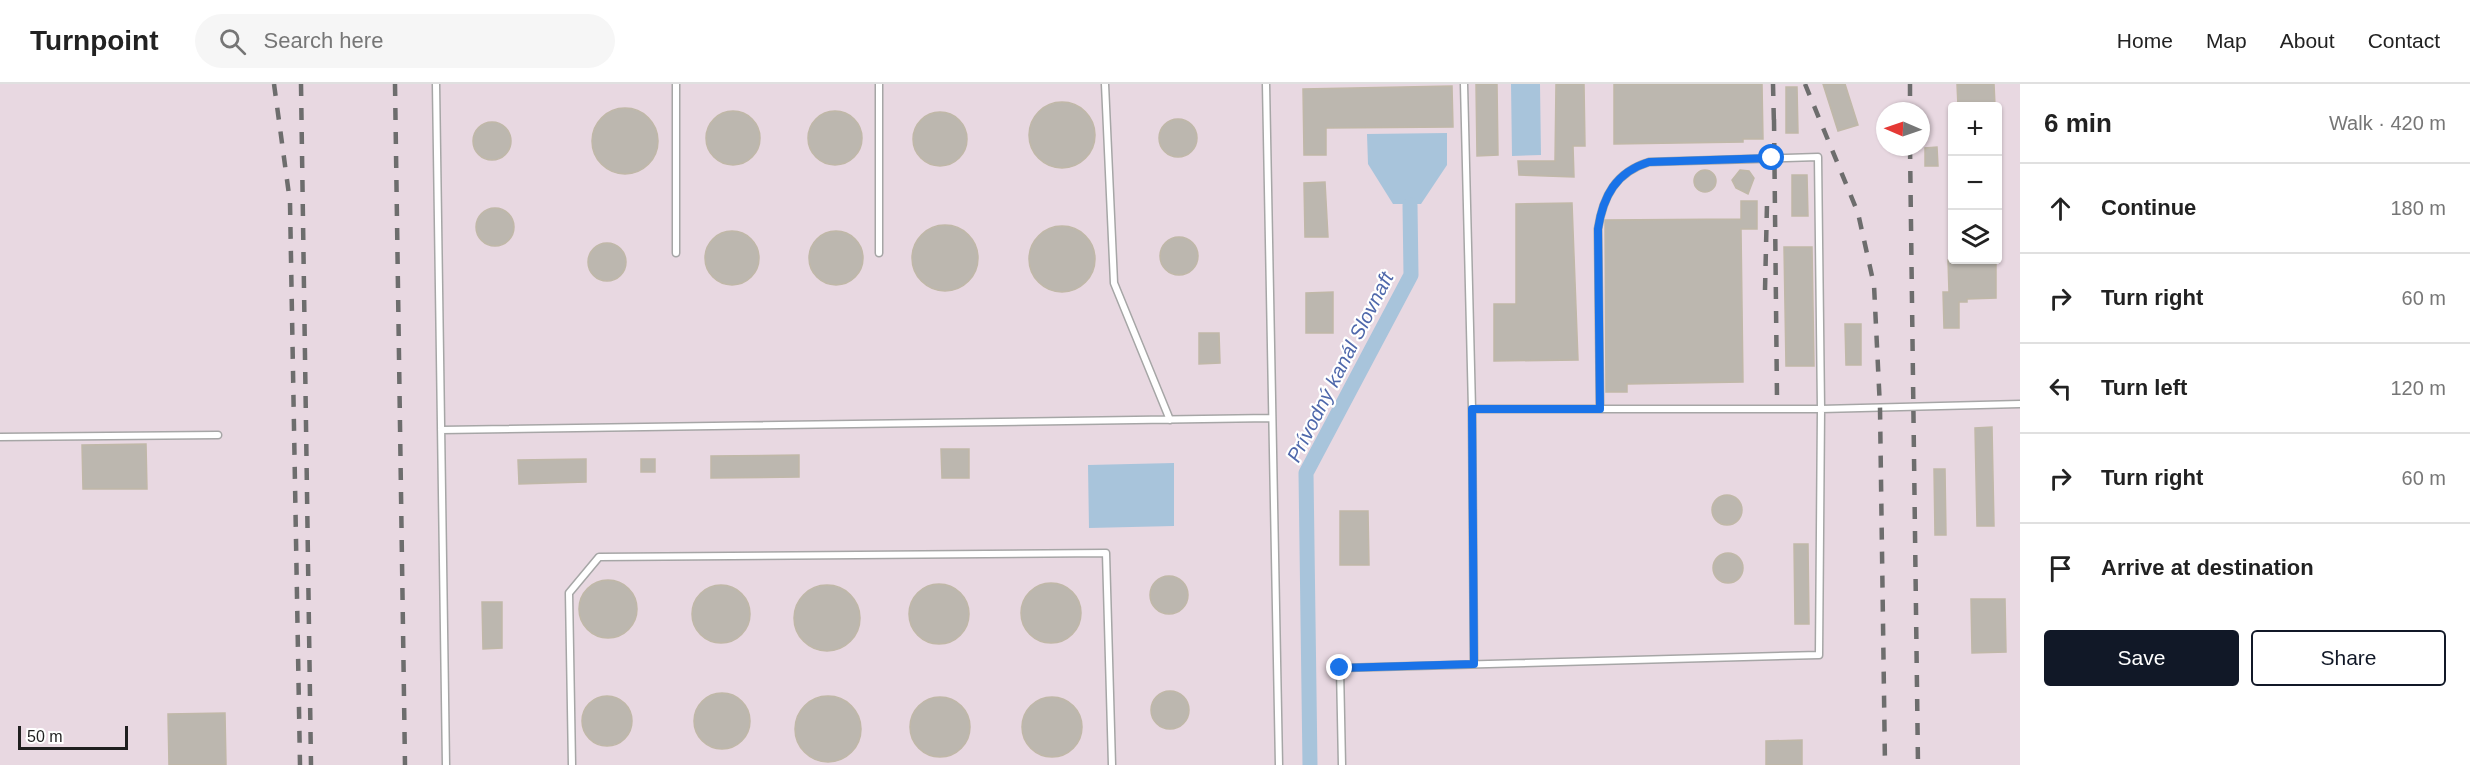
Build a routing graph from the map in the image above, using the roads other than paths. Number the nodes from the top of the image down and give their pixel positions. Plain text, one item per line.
1 (436, 84) edge
2 (676, 84) edge
3 (879, 84) edge
4 (1105, 84) edge
5 (1266, 84) edge
6 (1464, 84) edge
7 (676, 253) dead end
8 (879, 253) dead end
9 (2020, 404) edge
10 (1472, 409) junction
11 (1600, 409) junction
12 (1821, 409) junction
13 (1271, 418) junction
14 (1170, 420) junction
15 (441, 430) junction
16 (218, 435) dead end
17 (0, 437) edge
18 (1474, 664) junction
19 (446, 765) edge
20 (572, 765) edge
21 (1112, 765) edge
22 (1279, 765) edge
23 (1342, 765) edge

1 - 15 lane
2 - 7 lane
3 - 8 lane
4 - 14 lane
5 - 13 lane
6 - 10 lane
9 - 12 lane
10 - 11 lane
10 - 18 lane
11 - 12 lane
11 - 12 lane
12 - 18 lane
13 - 14 lane
13 - 22 lane
14 - 15 lane
15 - 19 lane
16 - 17 lane
18 - 23 lane
20 - 21 lane

